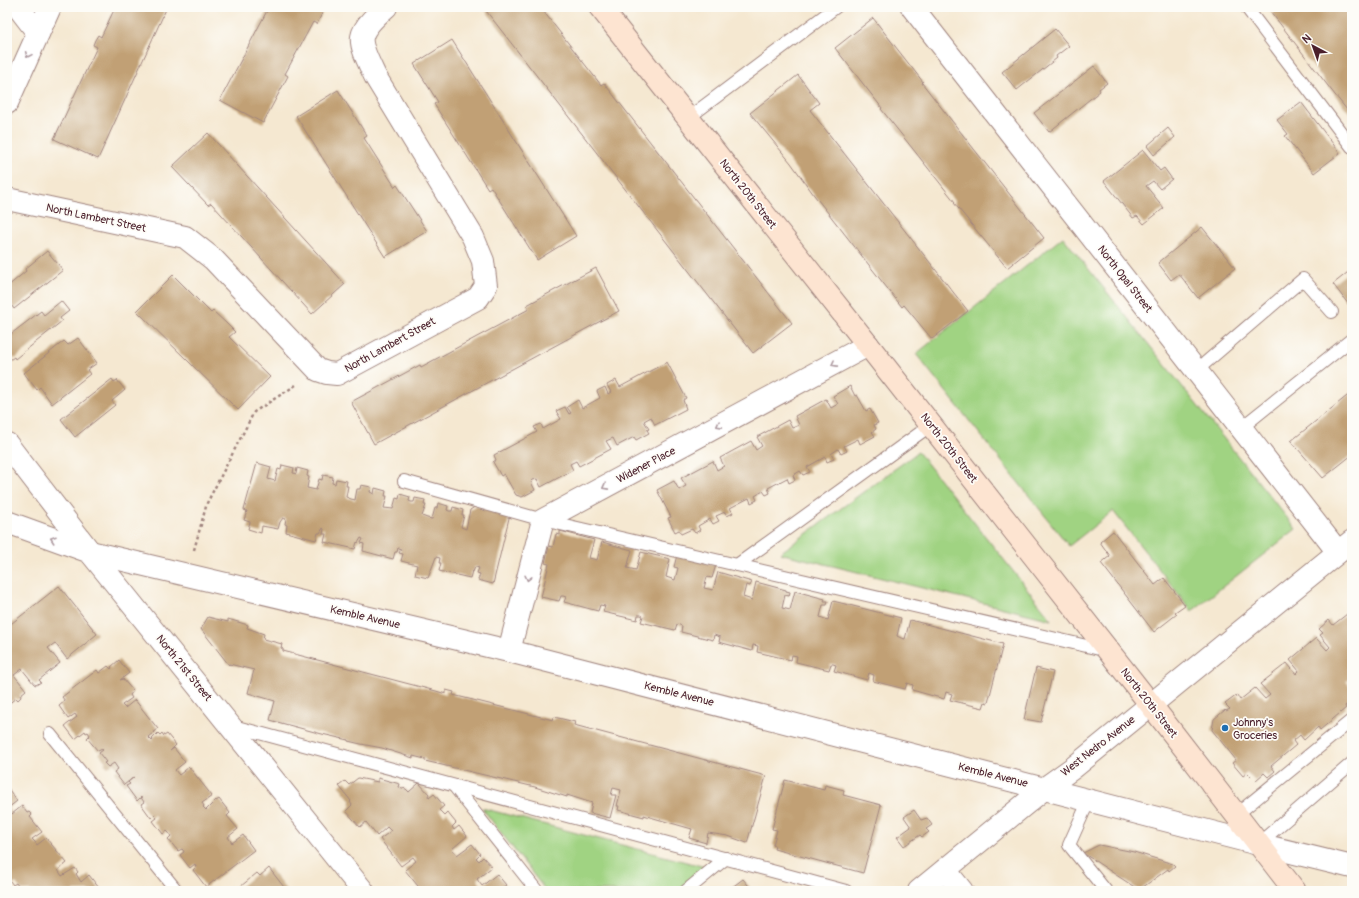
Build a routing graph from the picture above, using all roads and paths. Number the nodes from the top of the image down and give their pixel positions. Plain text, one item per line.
1 (18, 7) edge
2 (50, 7) edge
3 (386, 7) edge
4 (600, 7) edge
5 (836, 7) edge
6 (912, 7) edge
7 (1246, 7) edge
8 (38, 33) junction
9 (7, 103) edge
10 (688, 118) junction
11 (1352, 147) edge
12 (7, 199) edge
13 (1332, 312) dead end
14 (1352, 339) edge
15 (868, 345) junction
16 (318, 370) junction
17 (1196, 370) junction
18 (931, 425) junction
19 (1242, 428) junction
20 (7, 444) edge
21 (404, 481) dead end
22 (543, 520) junction
23 (7, 522) edge
24 (1345, 546) edge
25 (90, 552) junction
26 (737, 565) junction
27 (188, 575) junction
28 (510, 651) junction
29 (1109, 652) junction
30 (1151, 705) junction
31 (1352, 720) edge
32 (230, 725) junction
33 (50, 734) dead end
34 (1352, 762) edge
35 (454, 786) junction
36 (1045, 788) junction
37 (1089, 800) junction
38 (1236, 815) junction
39 (1258, 844) junction
40 (726, 858) junction
41 (1352, 867) edge
42 (945, 870) junction
43 (178, 891) edge
44 (363, 891) edge
45 (537, 891) edge
46 (686, 891) edge
47 (846, 891) edge
48 (919, 891) edge
49 (962, 891) edge
50 (1106, 891) edge
51 (1295, 891) edge

1 - 8 street
2 - 8 street
3 - 16 street, North Lambert Street
4 - 10 street, North 20th Street
5 - 10 lane
6 - 17 street, North Opal Street
7 - 11 lane
8 -> 9 street
10 - 15 street, North 20th Street
12 - 16 street, North Lambert Street
13 - 17 lane
14 - 19 lane
15 - 18 street, North 20th Street
15 -> 22 street, Widener Place
16 - 27 path
17 - 19 street, North Opal Street
18 - 26 lane
18 - 29 street, North 20th Street
19 - 24 street, North Opal Street
20 - 25 street, North 21st Street
21 - 22 lane
22 - 26 lane
22 -> 28 street
25 -> 23 street, Kemble Avenue
24 - 30 street, West Nedro Avenue
25 - 27 street, Kemble Avenue
25 - 32 street, North 21st Street
26 - 29 lane
27 - 28 street, Kemble Avenue
28 - 36 street, Kemble Avenue
29 - 30 street, North 20th Street
30 - 36 street, West Nedro Avenue
30 - 38 street, North 20th Street
31 - 38 lane
32 - 35 lane
32 - 44 street, North 21st Street
33 - 43 lane
34 - 39 lane
35 - 40 lane
35 - 45 lane
36 - 37 street, Kemble Avenue
36 - 42 street, West Nedro Avenue
37 - 39 street, Kemble Avenue
37 - 50 lane
38 - 39 street, North 20th Street
39 - 41 street, Kemble Avenue
39 - 51 street, North 20th Street
40 - 46 lane
40 - 47 lane
42 - 48 street, West Nedro Avenue
42 - 49 street

